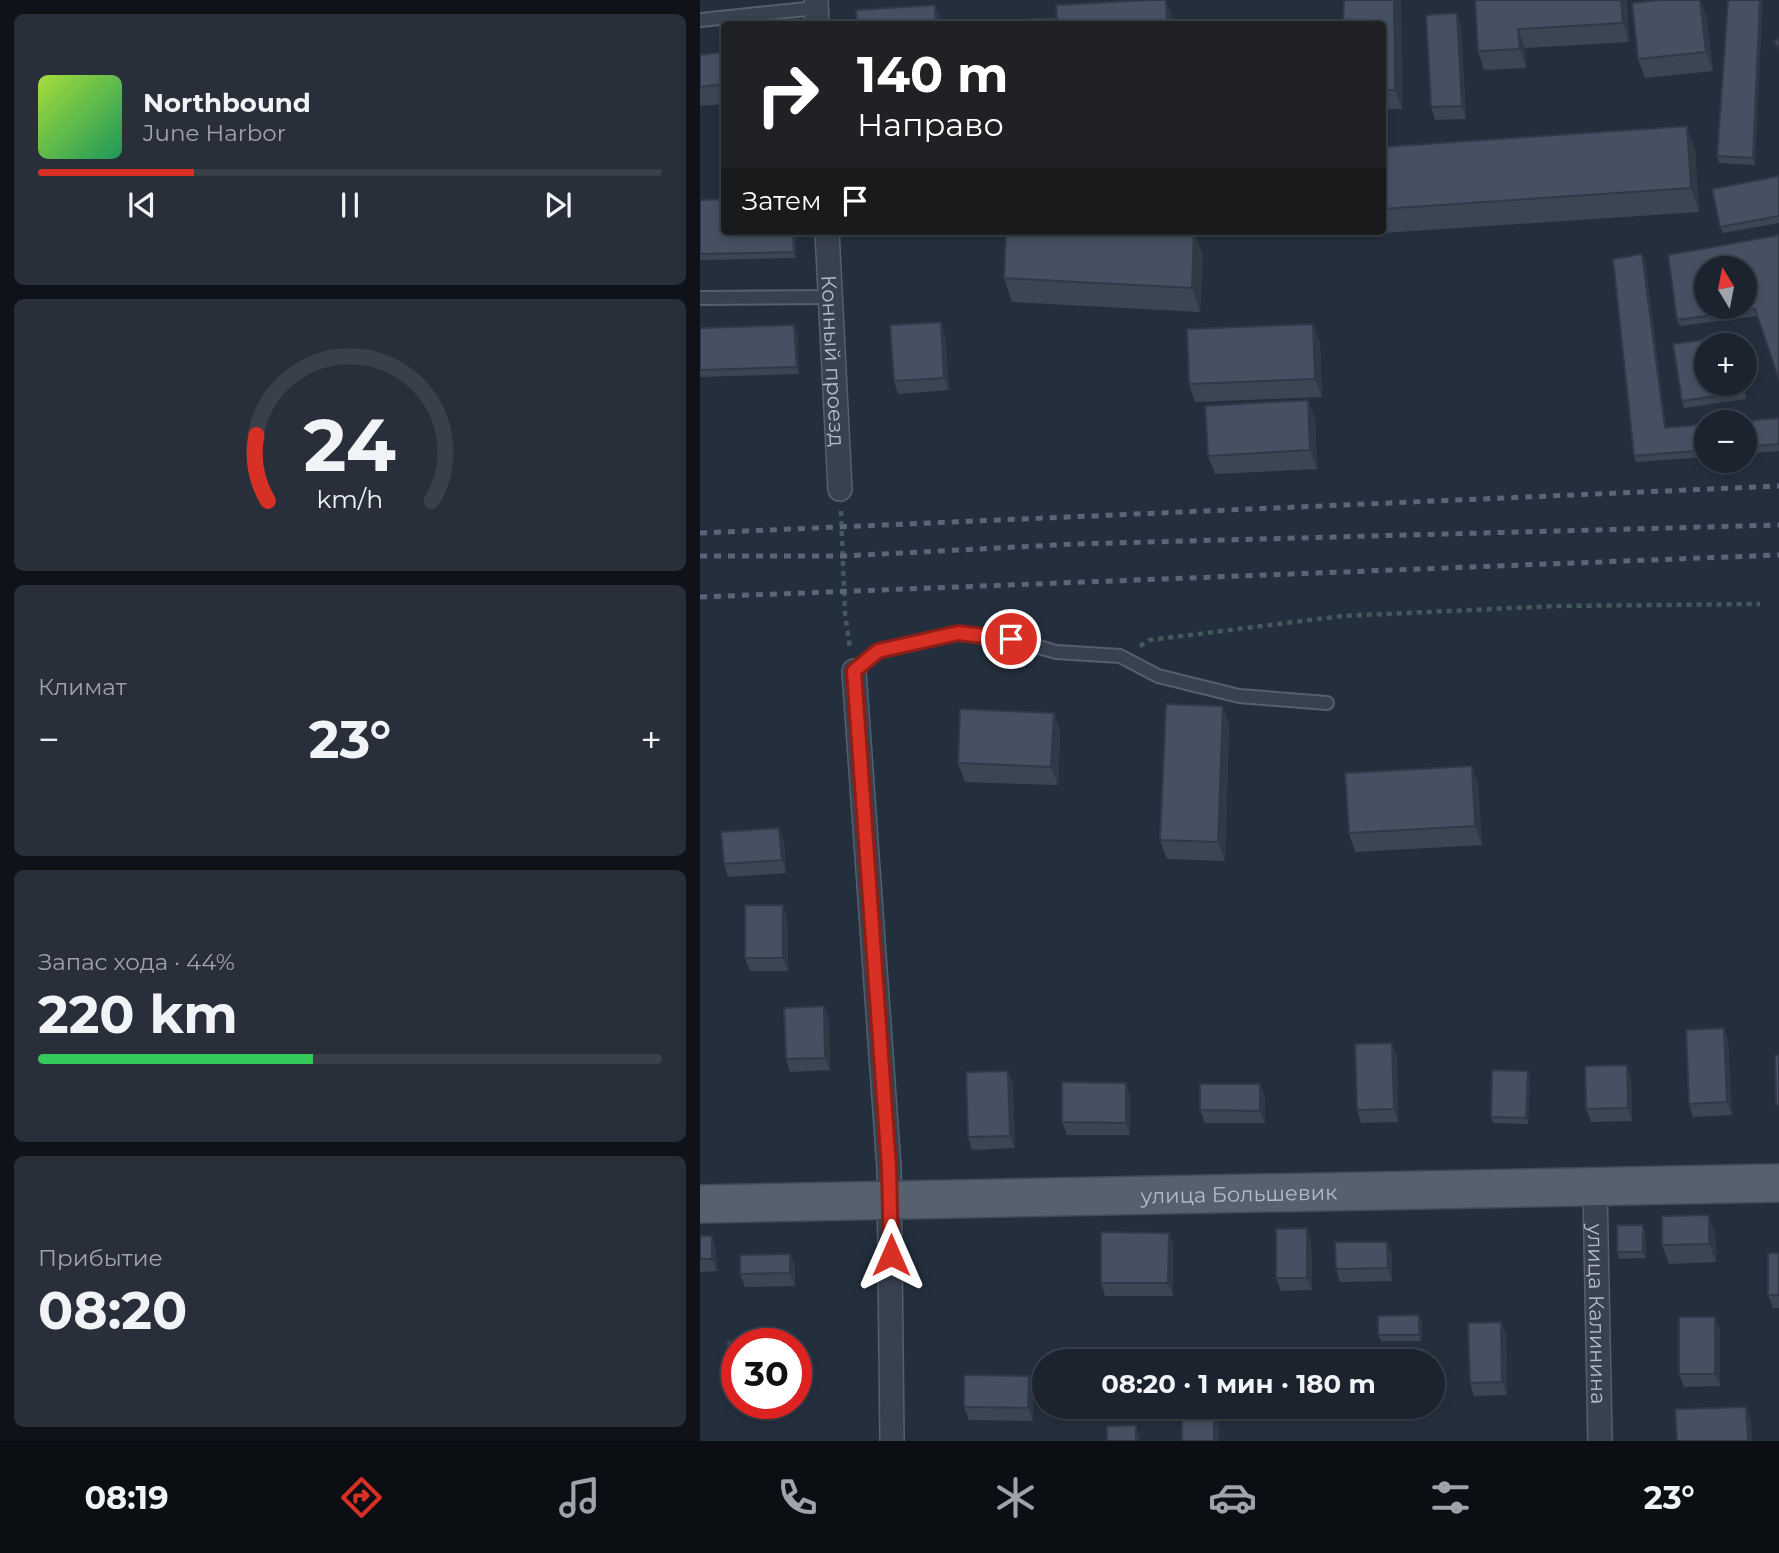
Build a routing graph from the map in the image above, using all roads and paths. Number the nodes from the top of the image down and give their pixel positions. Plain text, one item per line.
1 (816, 11) edge
2 (700, 20) edge
3 (827, 235) edge
4 (830, 297) junction
5 (700, 298) edge
6 (840, 489) joint
7 (1760, 604) dead end
8 (1120, 656) junction
9 (854, 671) junction
10 (1327, 704) dead end
11 (1779, 1183) edge
12 (1595, 1188) junction
13 (890, 1199) junction
14 (700, 1204) edge
15 (892, 1441) edge
16 (1601, 1441) edge

1 - 2 lane
3 - 4 street, Конный проезд
4 - 5 lane
4 - 6 street, Конный проезд
6 - 9 path
7 - 8 path
8 - 9 lane
8 - 10 lane
9 - 13 street
11 - 12 main road, улица Большевик
12 - 13 main road, улица Большевик
12 - 16 street, улица Калинина
13 - 14 main road, улица Большевик
13 - 15 street

